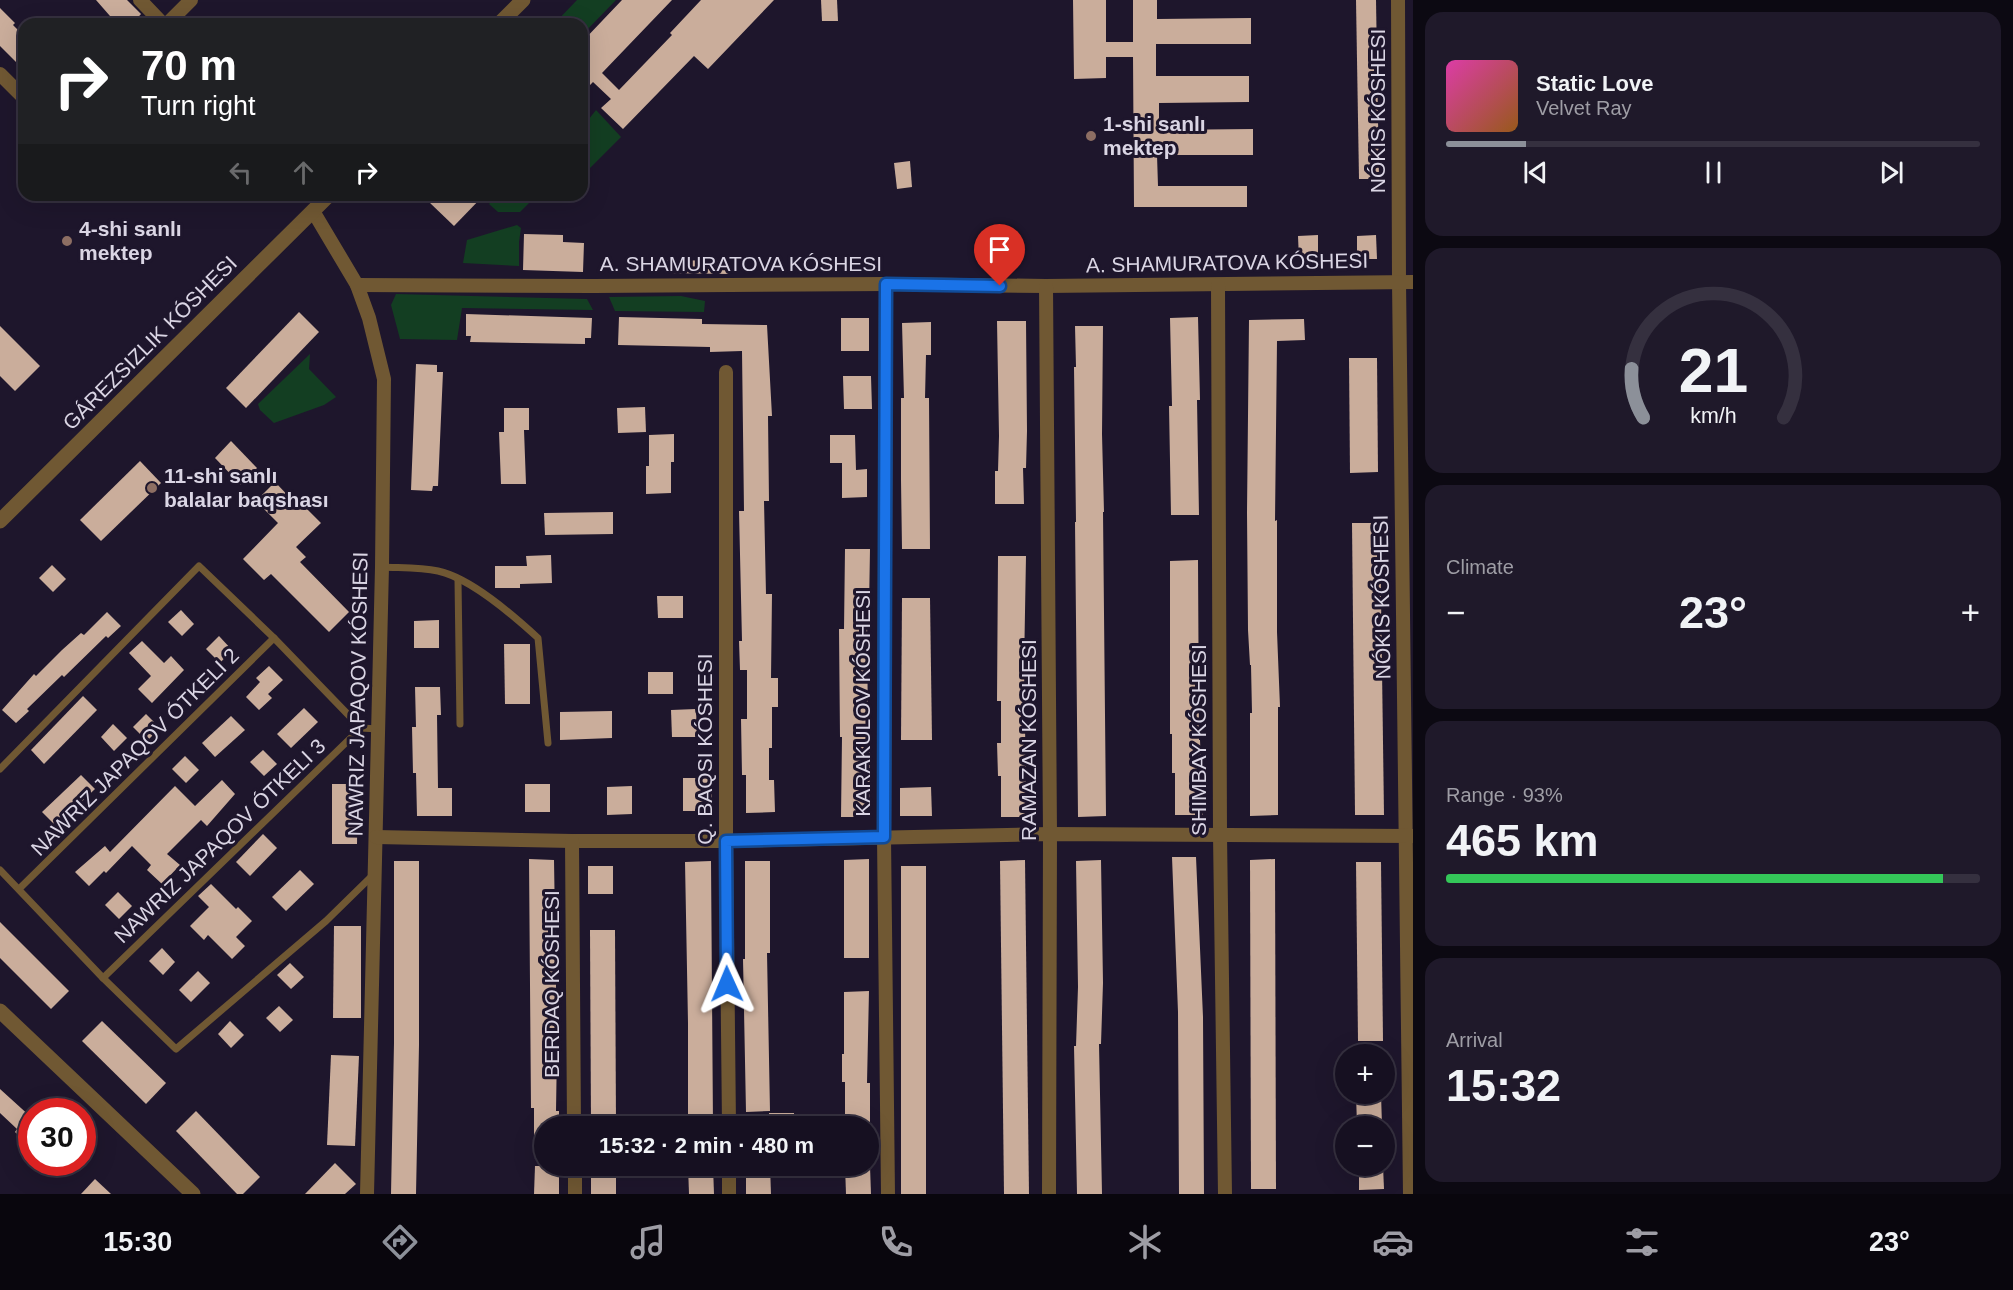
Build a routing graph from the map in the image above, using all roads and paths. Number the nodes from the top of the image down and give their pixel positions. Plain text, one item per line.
1 (140, 0) edge
2 (191, 0) edge
3 (523, 0) edge
4 (1398, 0) edge
5 (159, 18) edge
6 (172, 18) edge
7 (505, 18) edge
8 (0, 75) edge
9 (18, 92) edge
10 (323, 201) edge
11 (313, 211) junction
12 (1406, 282) edge
13 (886, 284) junction
14 (357, 285) junction
15 (1218, 285) junction
16 (1046, 286) junction
17 (726, 372) dead end
18 (0, 521) edge
19 (382, 567) junction
20 (458, 580) junction
21 (274, 638) junction
22 (460, 724) dead end
23 (361, 728) junction
24 (378, 729) junction
25 (548, 743) dead end
26 (0, 769) edge
27 (1050, 834) junction
28 (1220, 835) junction
29 (1410, 836) edge
30 (376, 837) junction
31 (884, 837) junction
32 (572, 841) junction
33 (726, 841) junction
34 (0, 870) edge
35 (375, 873) junction
36 (19, 889) junction
37 (103, 978) junction
38 (0, 1011) edge
39 (574, 1116) edge
40 (729, 1116) edge
41 (575, 1176) edge
42 (729, 1176) edge
43 (193, 1194) edge
44 (367, 1194) edge
45 (575, 1194) edge
46 (729, 1194) edge
47 (888, 1194) edge
48 (1049, 1194) edge
49 (1225, 1194) edge
50 (1410, 1194) edge

1 - 5 street
2 - 6 street
3 - 7 street
4 - 12 street, NÓKIS KÓSHESI
8 - 9 street
10 - 11 street, GÁREZSIZLIK KÓSHESI
11 - 14 street
11 - 18 street, GÁREZSIZLIK KÓSHESI
12 - 15 street, A. SHAMURATOVA KÓSHESI
12 - 29 street, NÓKIS KÓSHESI
13 - 14 street, A. SHAMURATOVA KÓSHESI
13 - 16 street, A. SHAMURATOVA KÓSHESI
13 - 31 street, KARAKULOV KÓSHESI
14 - 19 street
15 - 16 street, A. SHAMURATOVA KÓSHESI
15 - 28 street
16 - 27 street, RAMAZAN KÓSHESI
17 - 33 street
19 - 20 lane
19 - 24 street
20 - 22 lane
20 - 25 lane
21 - 23 lane
21 - 26 lane
21 - 36 lane
23 - 24 lane
23 - 37 lane
24 - 30 street
27 - 28 street
27 - 31 street
27 - 48 street, RAMAZAN KÓSHESI
28 - 29 street
28 - 49 street
29 - 50 street, NÓKIS KÓSHESI
30 - 32 street
30 - 35 street
31 - 33 street
31 - 47 street, KARAKULOV KÓSHESI
32 - 33 street
32 - 39 street, BERDAQ KÓSHESI
33 - 40 street
34 - 36 lane
35 - 37 lane
35 - 44 street
36 - 37 lane
38 - 43 street
41 - 45 street
42 - 46 street

